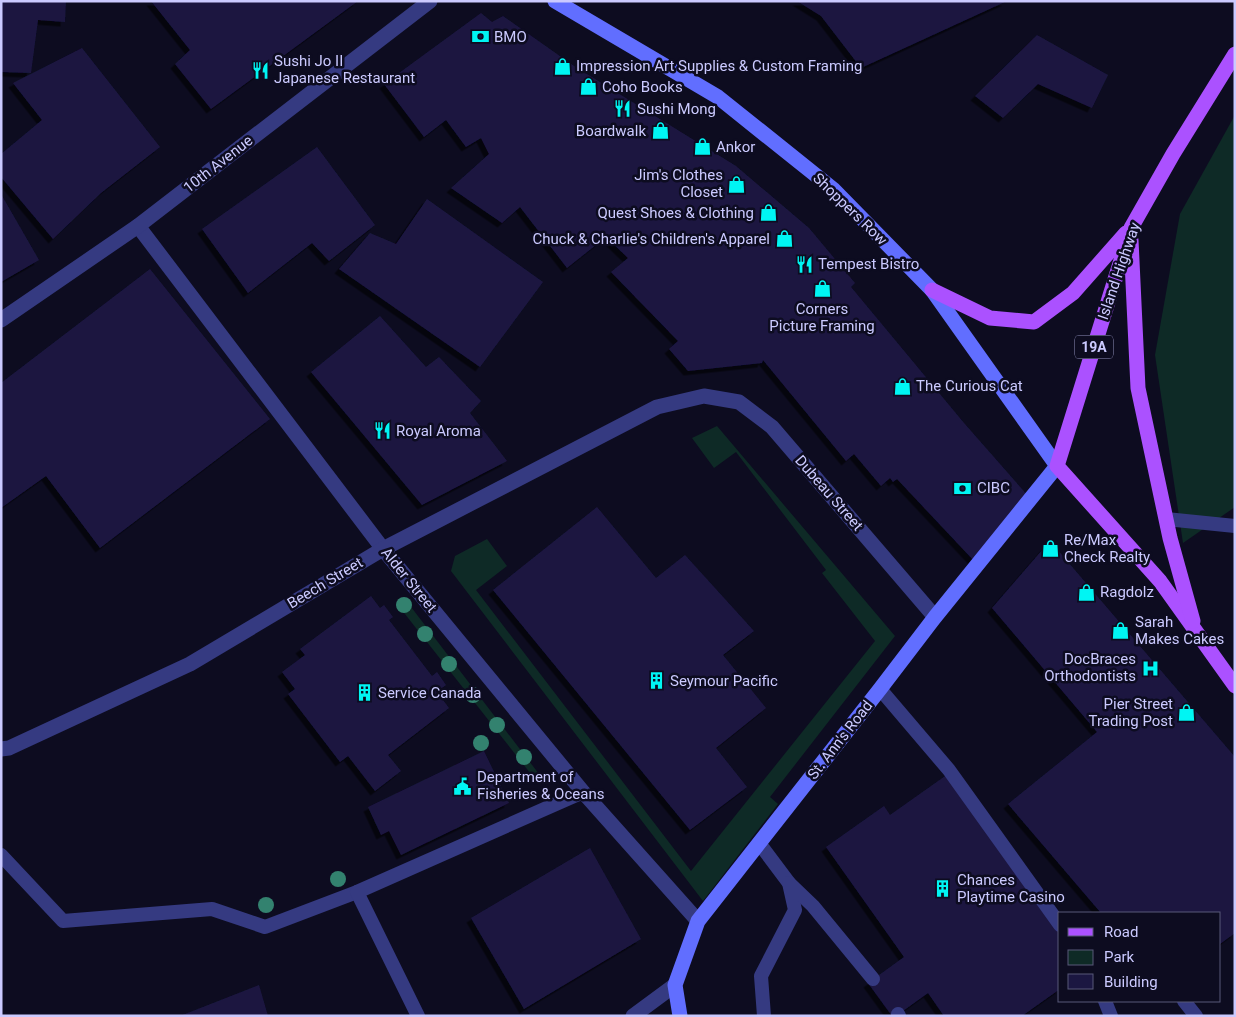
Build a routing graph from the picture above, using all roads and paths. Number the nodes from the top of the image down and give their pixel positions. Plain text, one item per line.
1 (430, 1) edge
2 (555, 1) edge
3 (1235, 54) edge
4 (138, 226) junction
5 (1131, 228) junction
6 (932, 290) junction
7 (1, 320) edge
8 (704, 396) joint
9 (1057, 466) junction
10 (1166, 519) junction
11 (1235, 526) edge
12 (384, 549) junction
13 (935, 617) junction
14 (1196, 632) junction
15 (1235, 686) edge
16 (880, 690) junction
17 (1, 749) edge
18 (583, 792) junction
19 (759, 842) junction
20 (1, 855) edge
21 (789, 883) junction
22 (357, 892) junction
23 (698, 921) junction
24 (1058, 922) edge
25 (873, 979) dead end
26 (675, 985) junction
27 (1105, 1002) edge
28 (1185, 1002) edge
29 (418, 1016) edge
30 (633, 1016) edge
31 (680, 1016) edge
32 (764, 1016) edge
33 (1111, 1016) edge
34 (1196, 1016) edge

1 - 4 street, 10th Avenue
2 - 6 street, Shoppers Row
3 - 5 main road, Island Highway / 19A
4 - 7 street, 10th Avenue
4 - 12 street, Alder Street
5 - 6 main road
5 - 9 main road, Island Highway / 19A
5 - 10 main road
6 - 9 street, Shoppers Row
8 - 12 street, Beech Street
8 - 13 street, Dubeau Street
9 - 13 street, St. Ann's Road
9 - 14 main road
10 - 11 lane
10 - 14 main road
12 - 17 street, Beech Street
12 - 18 street, Alder Street
13 - 16 street, St. Ann's Road
14 - 15 main road
16 - 19 street, St. Ann's Road
16 - 24 lane
18 - 22 lane
18 - 23 street, Alder Street
19 - 21 lane
19 - 23 street, St. Ann's Road
20 - 22 lane
21 - 25 lane
21 - 32 lane
22 - 29 lane
23 - 26 street, St. Ann's Road
26 - 30 street
26 - 31 street
27 - 33 lane
28 - 34 lane

